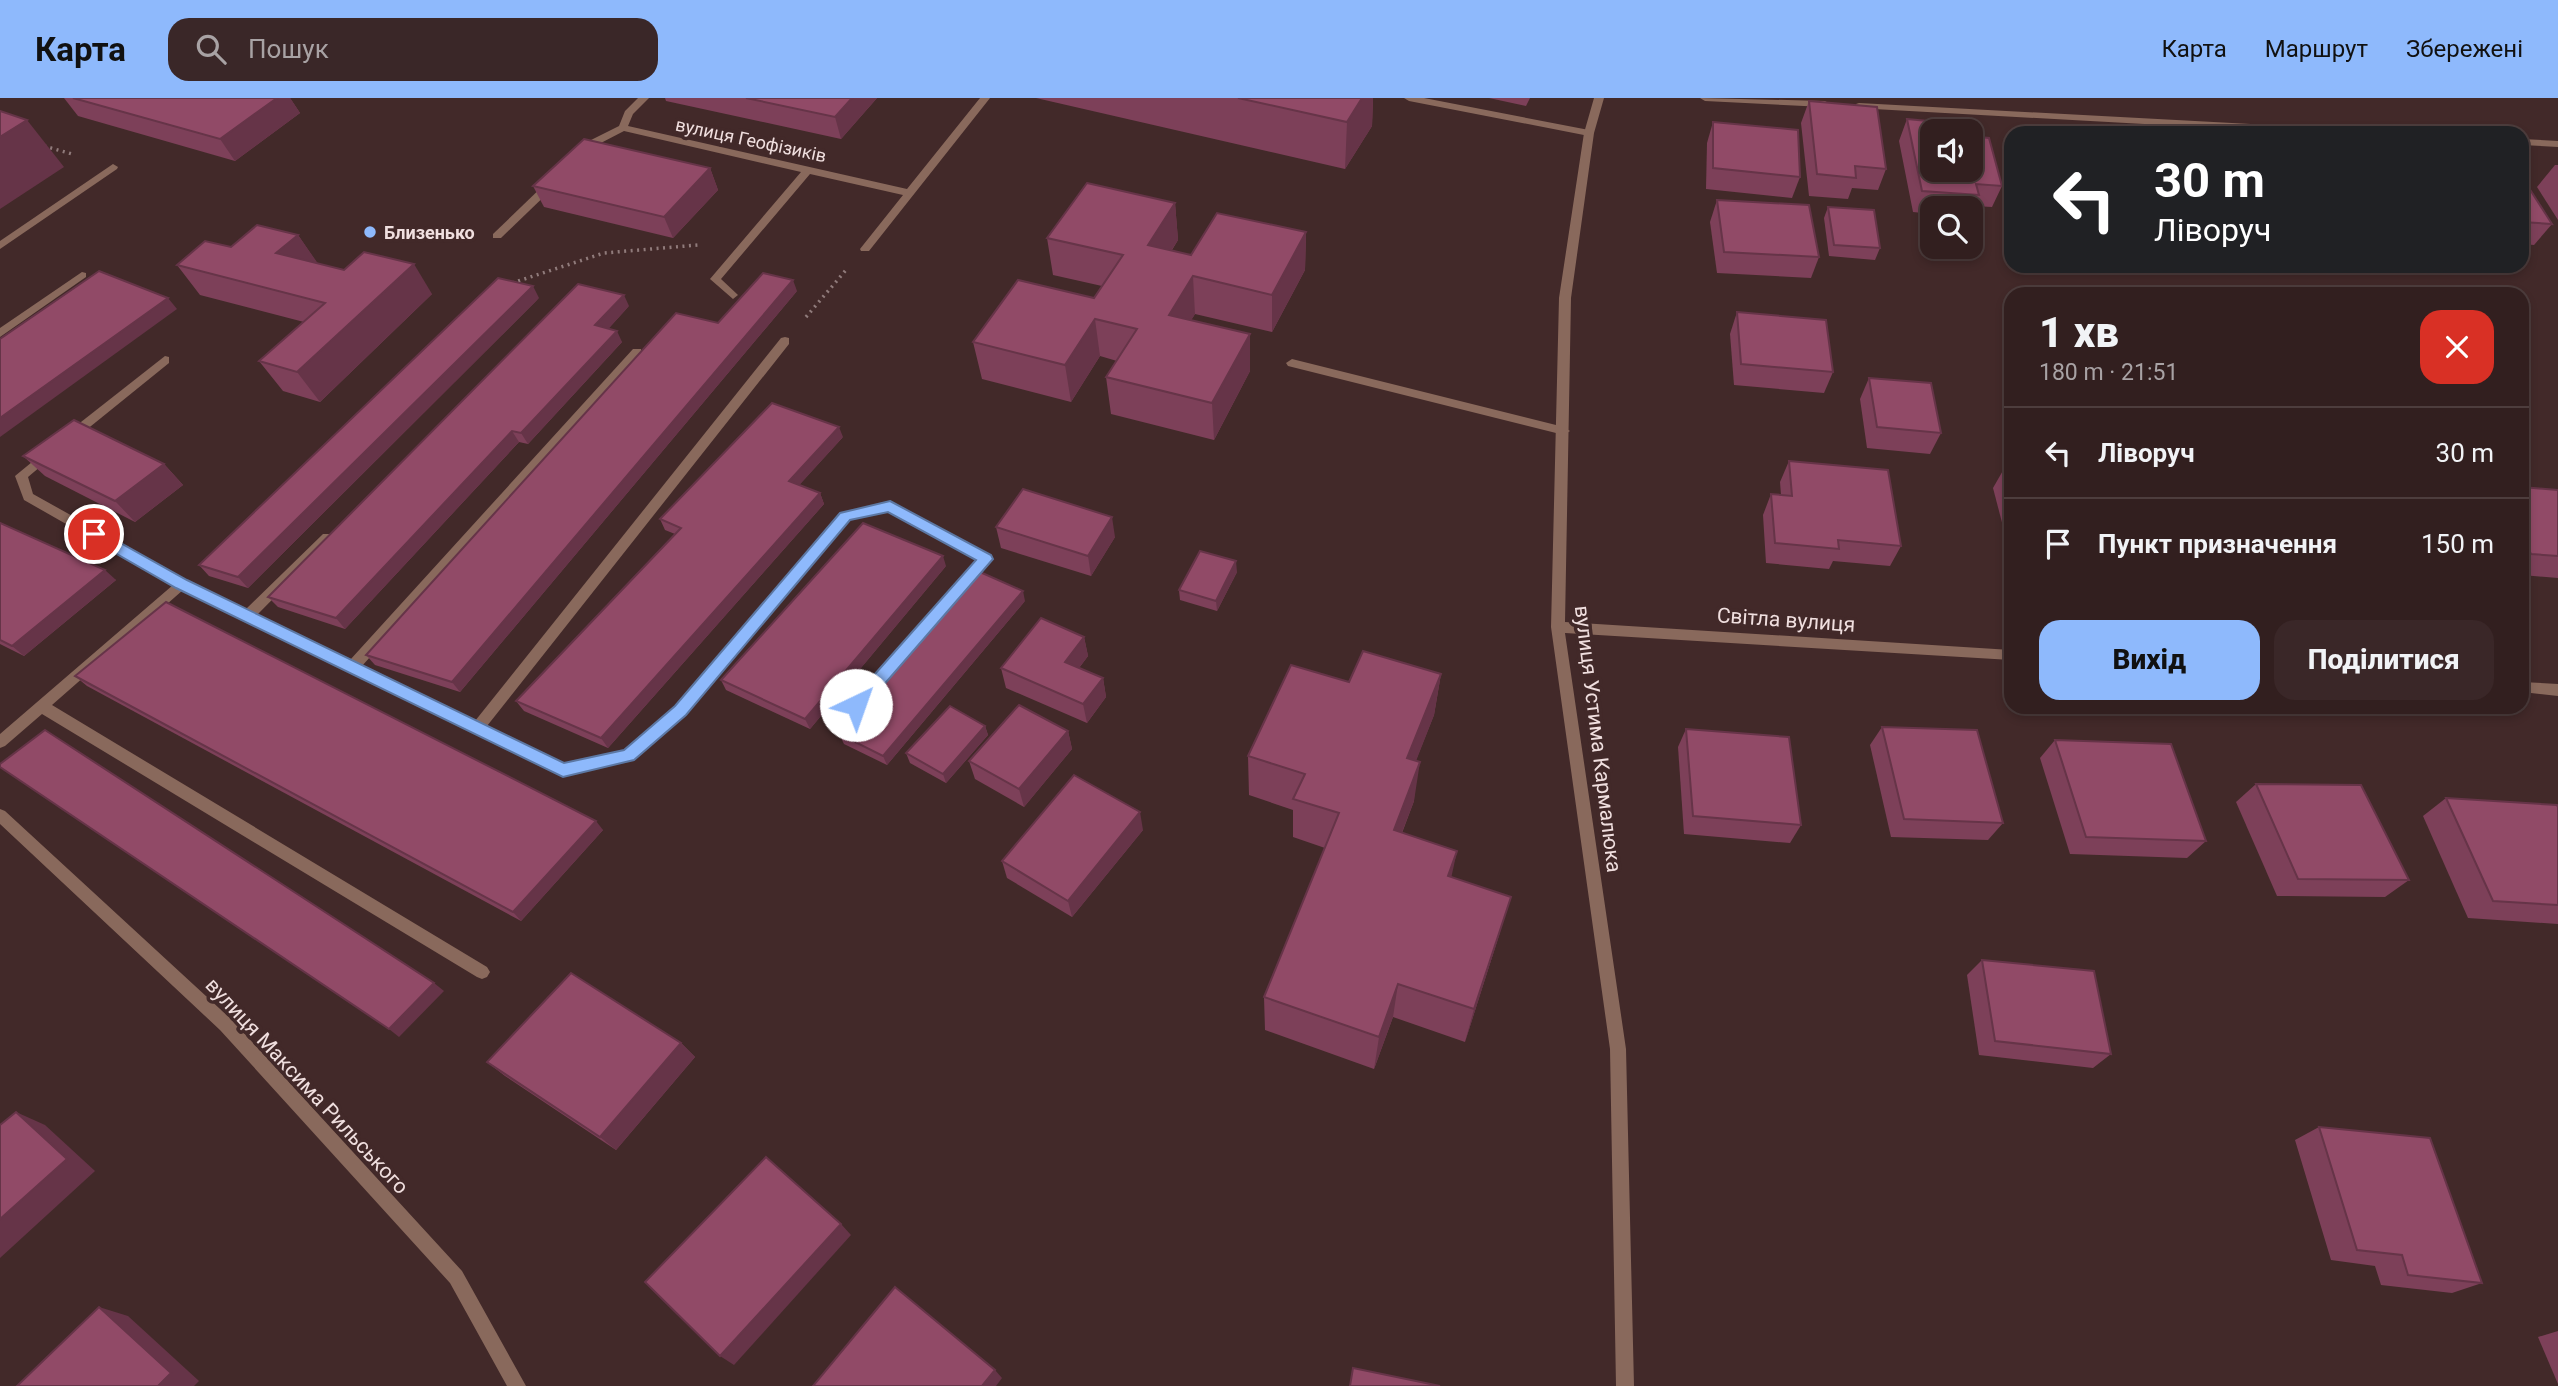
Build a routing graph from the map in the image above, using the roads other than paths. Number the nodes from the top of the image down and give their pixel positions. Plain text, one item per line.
1 (644, 98) edge
2 (985, 98) edge
3 (1409, 98) edge
4 (1599, 98) edge
5 (1705, 98) edge
6 (1831, 105) edge
7 (1845, 106) edge
8 (2227, 126) edge
9 (623, 128) junction
10 (1588, 133) junction
11 (2529, 142) edge
12 (2558, 144) edge
13 (573, 161) edge
14 (113, 167) road end
15 (564, 171) edge
16 (807, 171) junction
17 (909, 193) junction
18 (497, 236) dead end
19 (0, 246) edge
20 (865, 249) road end
21 (82, 275) dead end
22 (733, 295) dead end
23 (0, 333) edge
24 (785, 341) road end
25 (637, 352) edge
26 (165, 360) dead end
27 (1292, 363) dead end
28 (1563, 431) junction
29 (338, 527) edge
30 (182, 584) junction
31 (249, 615) junction
32 (1558, 627) junction
33 (2004, 655) edge
34 (353, 666) junction
35 (2529, 688) edge
36 (2558, 690) edge
37 (41, 706) junction
38 (838, 726) dead end
39 (477, 729) junction
40 (0, 742) edge
41 (0, 815) edge
42 (482, 972) dead end
43 (517, 1386) edge
44 (1625, 1386) edge

1 - 9 street
2 - 17 street
3 - 10 street
4 - 10 street, вулиця Устима Кармалюка
5 - 6 street
7 - 8 street
9 - 13 street
9 - 16 street, вулиця Геофізиків
10 - 28 street, вулиця Устима Кармалюка
11 - 12 street
14 - 19 street
15 - 18 street
16 - 17 street, вулиця Геофізиків
16 - 22 street
17 - 20 street
21 - 23 street
24 - 39 street
25 - 34 street
26 - 30 street
27 - 28 street
28 - 32 street, вулиця Устима Кармалюка
29 - 31 street
30 - 31 street
30 - 37 street
31 - 34 street
32 - 33 street, Світла вулиця
32 - 44 street, вулиця Устима Кармалюка
34 - 39 street
35 - 36 street
37 - 40 street
37 - 42 street
38 - 39 street
41 - 43 street, вулиця Максима Рильського

